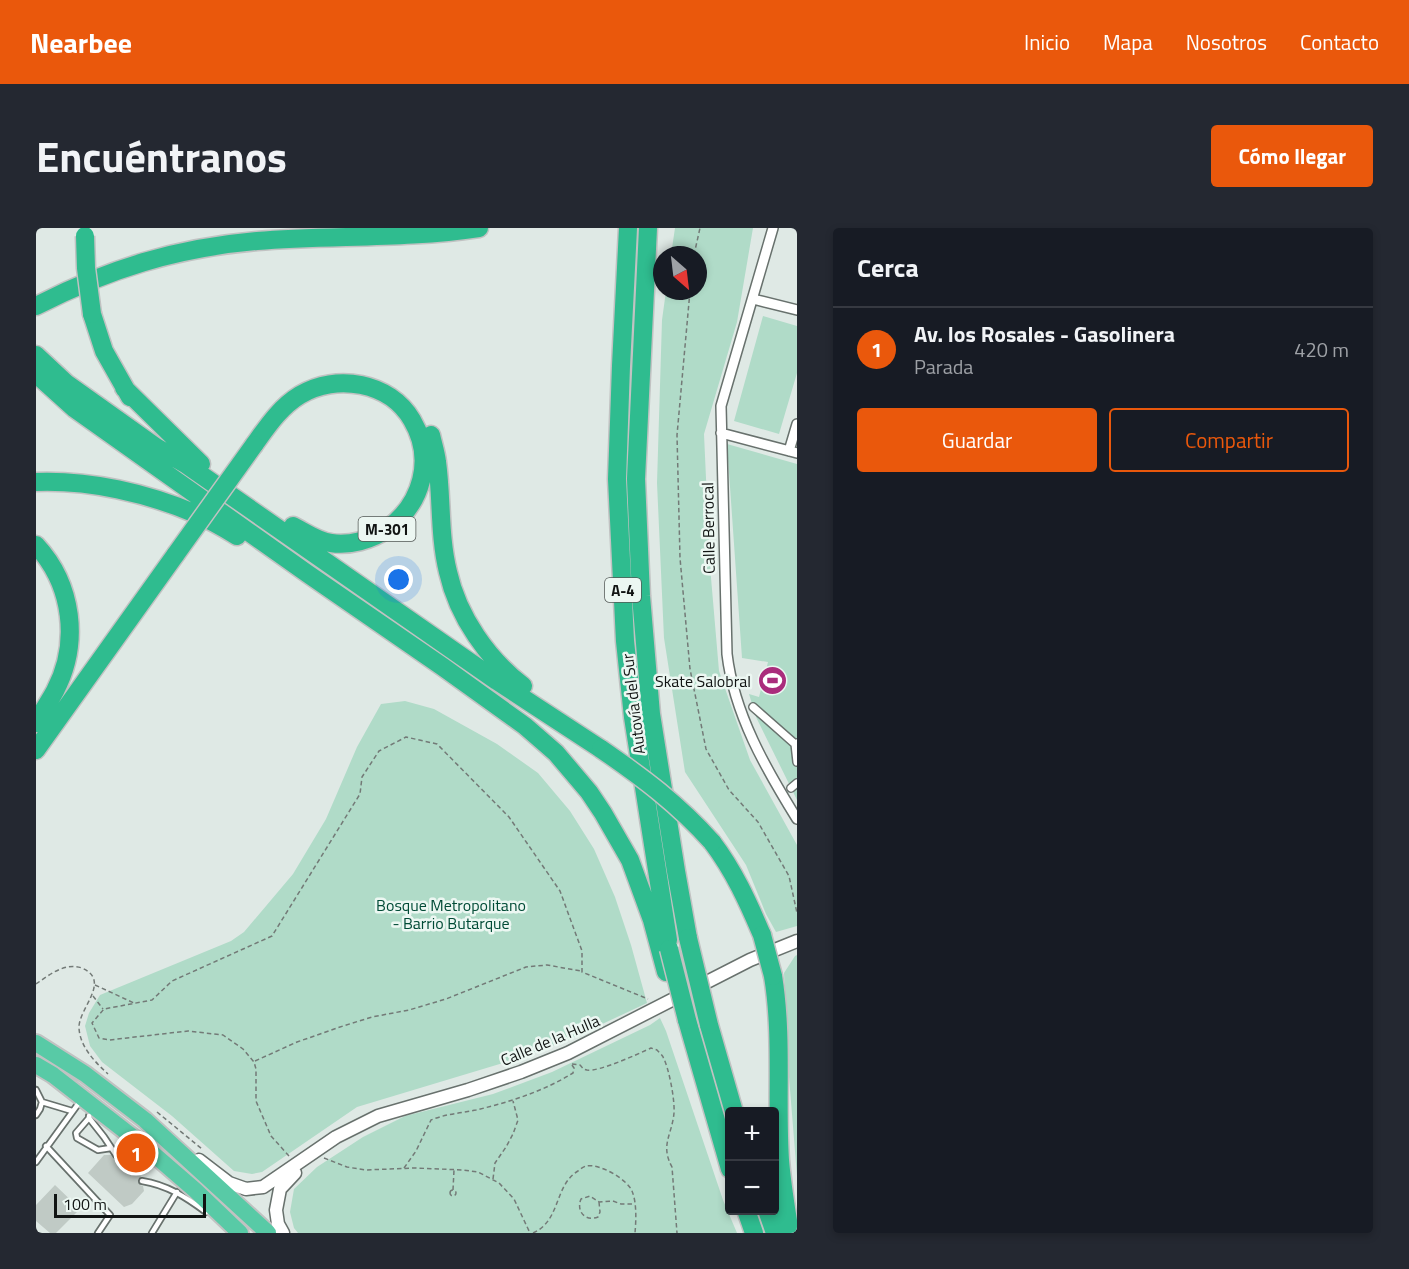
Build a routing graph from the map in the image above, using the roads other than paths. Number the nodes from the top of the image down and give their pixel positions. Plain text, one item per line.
1 (479, 228) edge
2 (628, 228) edge
3 (648, 228) edge
4 (773, 228) edge
5 (85, 232) edge
6 (753, 299) junction
7 (36, 306) edge
8 (797, 310) edge
9 (37, 363) edge
10 (124, 388) junction
11 (797, 424) edge
12 (721, 433) junction
13 (249, 443) junction
14 (793, 452) edge
15 (187, 465) junction
16 (36, 482) edge
17 (36, 545) edge
18 (171, 551) junction
19 (308, 574) junction
20 (753, 706) dead end
21 (36, 723) edge
22 (36, 729) edge
23 (796, 744) edge
24 (596, 746) junction
25 (36, 750) edge
26 (797, 762) edge
27 (797, 819) edge
28 (797, 940) edge
29 (665, 948) junction
30 (36, 1043) edge
31 (36, 1065) edge
32 (36, 1089) edge
33 (42, 1102) junction
34 (733, 1107) edge
35 (83, 1108) junction
36 (36, 1115) edge
37 (150, 1115) junction
38 (46, 1146) junction
39 (111, 1148) junction
40 (116, 1155) dead end
41 (311, 1155) junction
42 (727, 1161) edge
43 (36, 1162) edge
44 (142, 1180) dead end
45 (177, 1192) junction
46 (210, 1214) dead end
47 (748, 1215) edge
48 (769, 1215) edge
49 (218, 1221) dead end
50 (98, 1233) edge
51 (152, 1233) edge
52 (235, 1233) edge
53 (240, 1233) edge
54 (268, 1233) edge
55 (283, 1233) edge
56 (754, 1233) edge
57 (775, 1233) edge
58 (790, 1233) edge

1 - 7 highway
2 - 29 highway, Autovía del Sur / A-4
3 - 34 highway, Autovía del Sur / A-4, bridge
4 - 6 street, Calle Berrocal
5 - 10 highway, bridge
6 - 8 street
6 - 12 street, Calle Berrocal
9 - 15 highway
9 - 19 highway
10 - 13 highway, M-301
10 - 15 highway
11 - 14 street
12 - 14 street
12 - 27 street, Calle Berrocal
13 - 18 highway, M-301, bridge
13 - 24 highway, M-301
15 - 24 highway
16 - 19 highway
17 - 21 highway
18 - 22 highway, M-301
18 - 25 highway, M-301
19 - 29 highway
20 - 23 street
23 - 26 street
24 - 58 highway, bridge
28 - 41 street, Calle de la Hulla
29 - 42 highway, Autovía del Sur / A-4, bridge
30 - 37 highway
31 - 35 highway
32 - 33 lane
33 - 35 lane
33 - 36 lane
35 - 38 lane
35 - 39 lane
35 - 39 lane
35 - 53 highway
37 - 41 street
37 - 54 highway
38 - 43 lane
38 - 50 lane
39 - 40 lane
41 - 55 street
44 - 45 lane
45 - 46 lane
45 - 51 lane
47 - 56 highway
48 - 57 highway
49 - 52 lane

